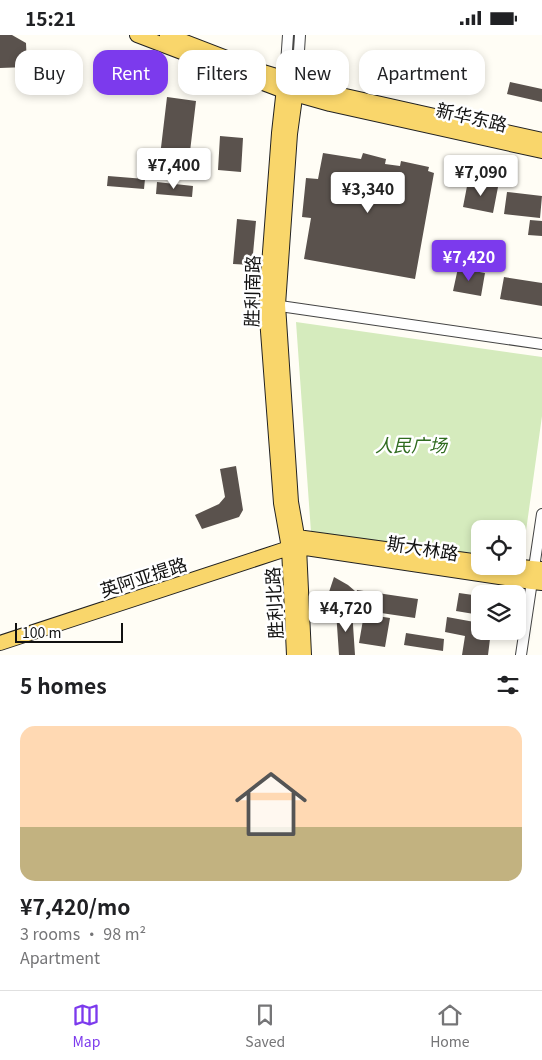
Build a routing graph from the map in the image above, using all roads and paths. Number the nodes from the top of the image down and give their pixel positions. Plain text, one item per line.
1 (136, 35) edge
2 (167, 35) edge
3 (288, 35) edge
4 (300, 35) edge
5 (289, 50) edge
6 (297, 50) edge
7 (276, 81) edge
8 (276, 82) edge
9 (288, 95) edge
10 (309, 95) edge
11 (341, 95) edge
12 (542, 140) edge
13 (542, 151) edge
14 (272, 305) junction
15 (542, 344) edge
16 (542, 514) edge
17 (293, 543) junction
18 (471, 561) edge
19 (537, 576) edge
20 (0, 634) edge
21 (0, 643) edge
22 (294, 655) edge
23 (304, 655) edge
24 (521, 655) edge

1 - 8 main road, 新华东路
2 - 7 main road, 新华东路
3 - 5 street, 胜利南路
4 - 6 street, 胜利南路
9 - 14 main road, 胜利南路
10 - 13 main road, 新华东路
11 - 12 main road, 新华东路
14 - 15 street
14 - 17 main road, 胜利南路
16 - 19 street
17 - 18 main road, 斯大林路
17 - 19 main road, 斯大林路
17 - 20 main road, 英阿亚提路
17 - 21 main road, 英阿亚提路
17 - 22 main road, 胜利北路
17 - 23 main road, 胜利北路
19 - 24 street

